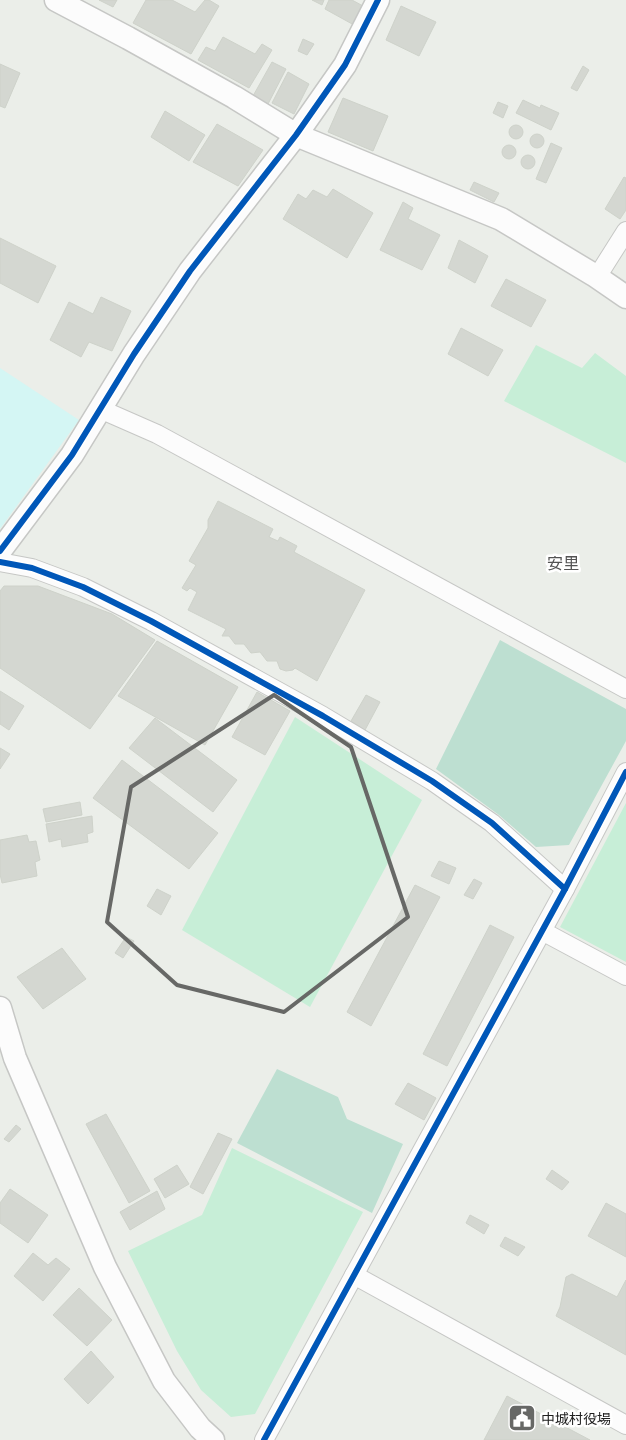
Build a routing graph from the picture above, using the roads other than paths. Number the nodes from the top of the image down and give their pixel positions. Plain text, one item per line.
1 (56, 0) edge
2 (378, 0) edge
3 (296, 135) junction
4 (626, 231) edge
5 (597, 277) junction
6 (626, 297) edge
7 (100, 409) junction
8 (0, 551) edge
9 (0, 562) edge
10 (626, 689) edge
11 (626, 772) edge
12 (565, 889) junction
13 (542, 931) junction
14 (626, 976) edge
15 (0, 1008) edge
16 (354, 1275) junction
17 (626, 1424) edge
18 (213, 1440) edge
19 (264, 1440) edge

1 - 3 street
2 - 3 street
3 - 5 street
3 - 7 street
4 - 5 street
5 - 6 street
7 - 8 street
7 - 10 street
9 - 12 street
11 - 12 street
12 - 13 street
13 - 14 street
13 - 16 street
15 - 18 street
16 - 17 street
16 - 19 street

